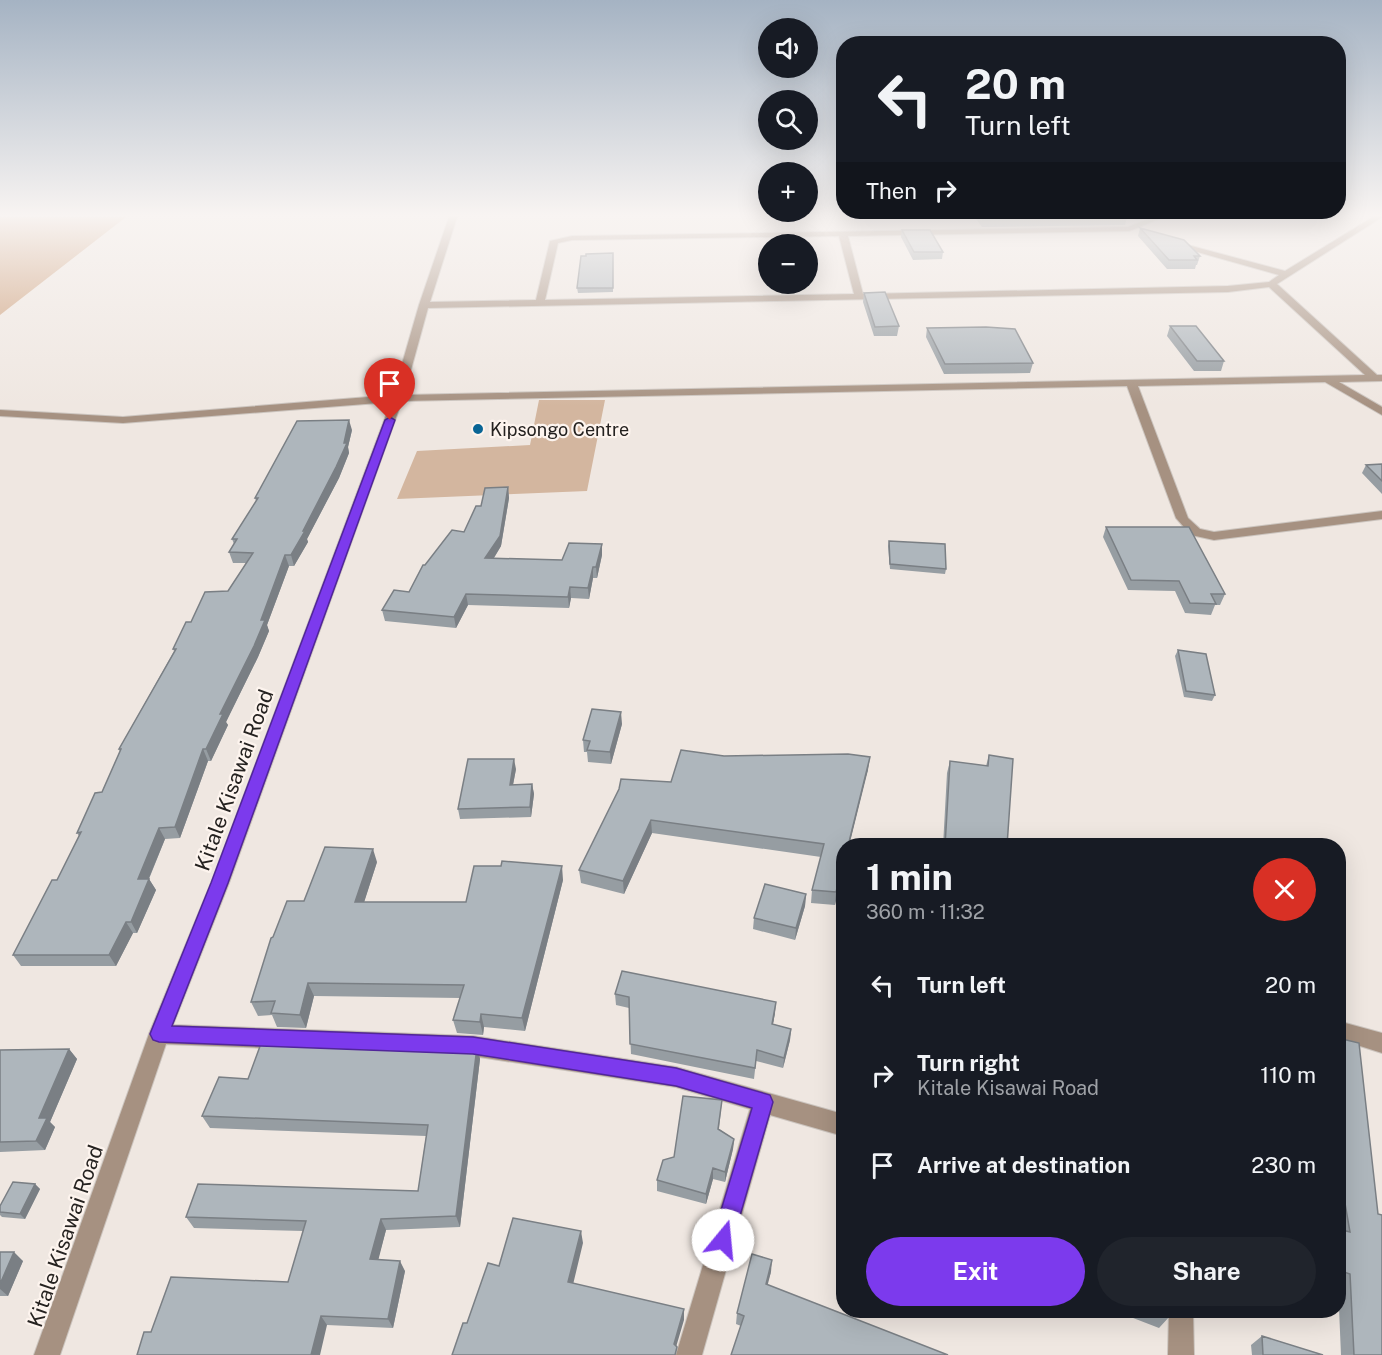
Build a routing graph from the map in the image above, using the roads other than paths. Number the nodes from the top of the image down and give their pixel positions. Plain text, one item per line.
1 (432, 280) edge
2 (545, 280) edge
3 (855, 280) edge
4 (1278, 280) edge
5 (1271, 284) junction
6 (859, 296) junction
7 (540, 303) junction
8 (424, 305) junction
9 (1378, 377) edge
10 (1327, 379) junction
11 (1131, 382) junction
12 (398, 398) junction
13 (1382, 412) edge
14 (0, 413) edge
15 (1382, 515) edge
16 (1346, 1032) edge
17 (159, 1034) junction
18 (1382, 1043) edge
19 (763, 1102) junction
20 (836, 1123) edge
21 (1181, 1318) edge
22 (47, 1355) edge
23 (689, 1355) edge
24 (1181, 1355) edge

1 - 8 street, Kitale Kisawai Road
2 - 7 street
3 - 6 street
4 - 5 street
5 - 6 street
5 - 9 street
6 - 7 street
7 - 8 street
8 - 12 street, Kitale Kisawai Road
9 - 10 street
10 - 11 street
10 - 13 street
11 - 12 street
11 - 15 street
12 - 14 street
12 - 17 street, Kitale Kisawai Road
16 - 18 street
17 - 19 street
17 - 22 street, Kitale Kisawai Road
19 - 20 street
19 - 23 street
21 - 24 street

